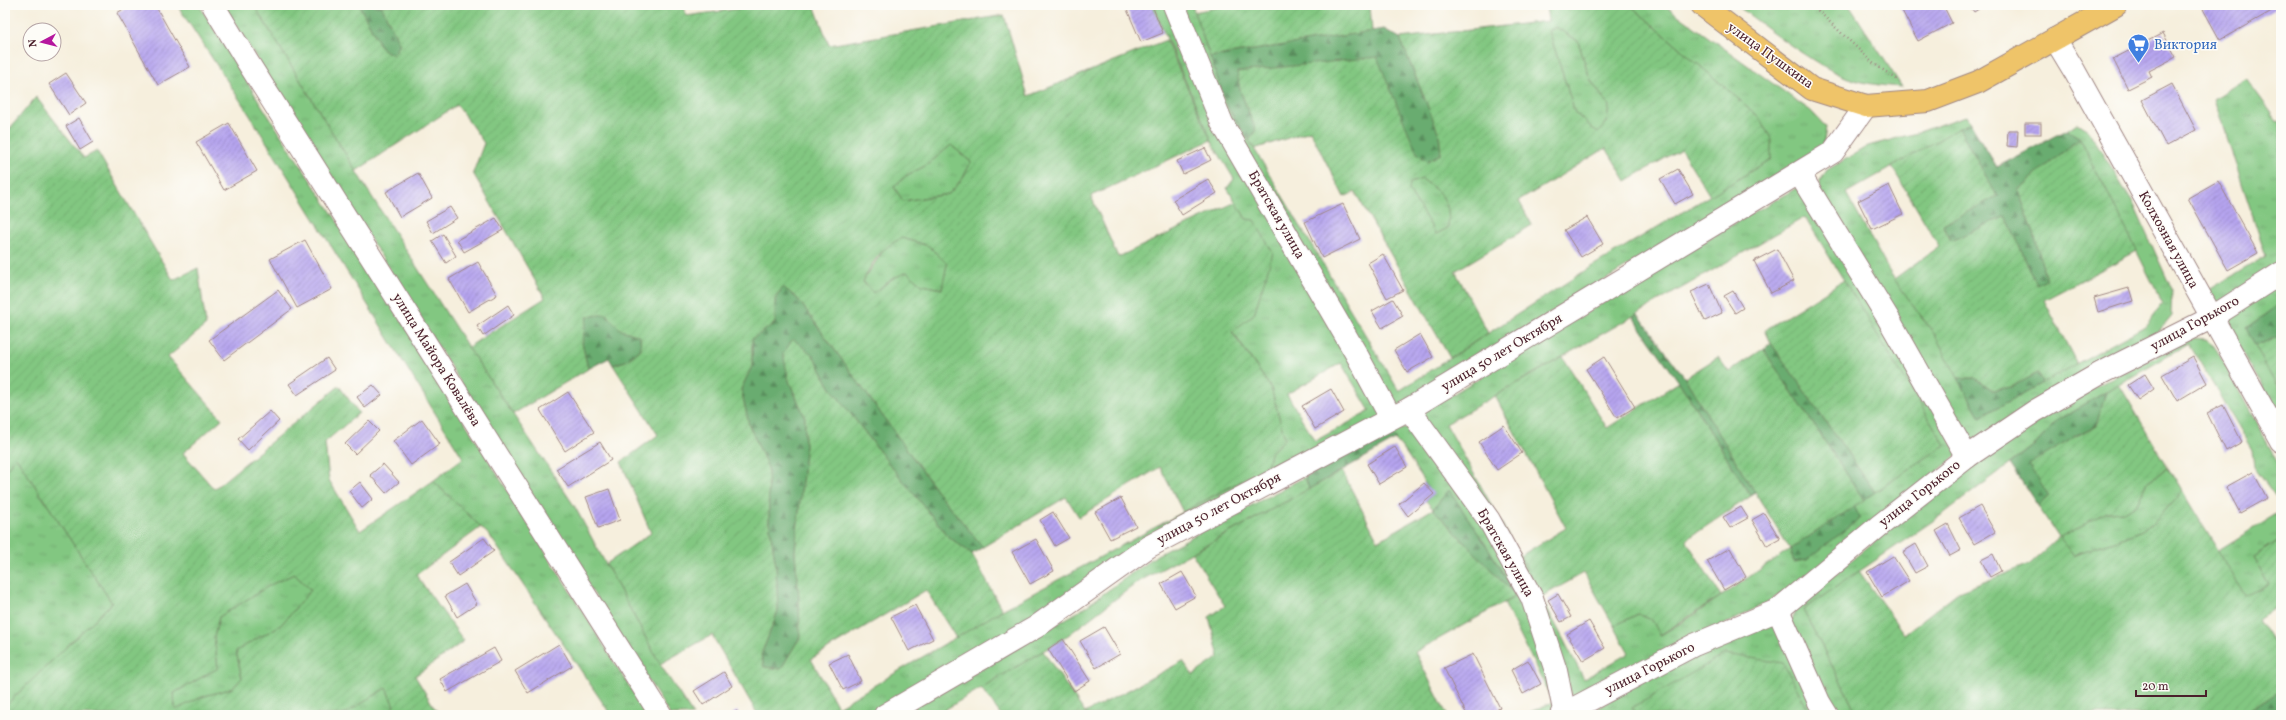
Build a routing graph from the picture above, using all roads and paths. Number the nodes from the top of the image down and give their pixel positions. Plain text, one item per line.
1 (213, 5) edge
2 (1174, 5) edge
3 (1702, 5) edge
4 (1812, 5) edge
5 (2116, 5) edge
6 (2055, 39) junction
7 (1928, 101) junction
8 (1866, 106) junction
9 (1799, 173) junction
10 (2281, 273) edge
11 (2211, 318) junction
12 (1400, 414) junction
13 (2281, 441) edge
14 (1967, 457) junction
15 (1778, 610) junction
16 (1564, 714) edge
17 (661, 715) edge
18 (885, 715) edge
19 (1827, 715) edge

1 - 17 street, улица Майора Ковалёва
2 - 12 street, Братская улица
3 - 8 main road, улица Пушкина
4 - 7 path
5 - 6 main road
6 - 7 main road
6 - 11 street, Колхозная улица
7 - 8 main road
8 - 9 street, улица 50 лет Октября
9 - 12 street, улица 50 лет Октября
9 - 14 street
10 - 11 street, улица Горького
11 - 13 street, Колхозная улица
11 - 14 street, улица Горького
12 - 16 street, Братская улица
12 - 18 street, улица 50 лет Октября
14 - 15 street, улица Горького
15 - 16 street, улица Горького
15 - 19 street

